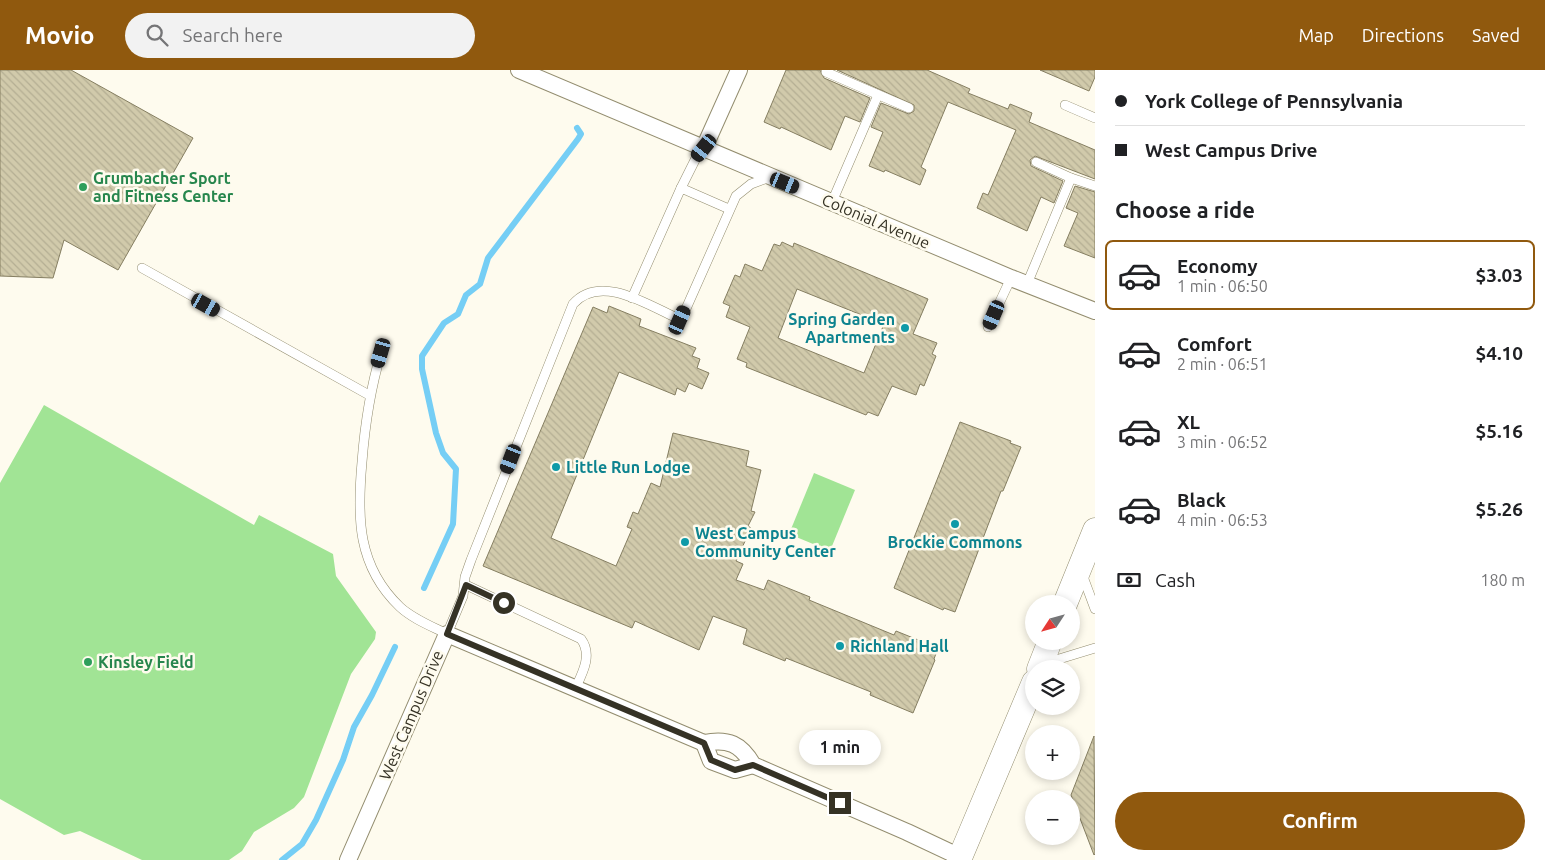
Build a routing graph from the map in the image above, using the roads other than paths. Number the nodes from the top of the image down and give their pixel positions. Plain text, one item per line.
1 (519, 70) edge
2 (739, 70) edge
3 (826, 72) dead end
4 (878, 95) junction
5 (1065, 105) dead end
6 (909, 108) dead end
7 (1095, 118) edge
8 (704, 148) junction
9 (1036, 162) dead end
10 (770, 177) junction
11 (1072, 178) junction
12 (1095, 186) edge
13 (681, 188) junction
14 (832, 202) junction
15 (729, 209) junction
16 (142, 268) dead end
17 (1011, 278) junction
18 (1027, 284) junction
19 (632, 298) junction
20 (1095, 311) edge
21 (988, 327) dead end
22 (381, 353) dead end
23 (369, 396) junction
24 (1095, 530) edge
25 (1080, 568) junction
26 (466, 585) junction
27 (1069, 595) edge
28 (1095, 609) edge
29 (447, 634) junction
30 (1095, 648) edge
31 (1066, 660) edge
32 (575, 689) junction
33 (1025, 703) edge
34 (704, 743) junction
35 (753, 765) junction
36 (960, 859) edge
37 (348, 860) edge

1 - 8 street, Colonial Avenue
2 - 8 street
3 - 4 lane
4 - 6 lane
4 - 14 lane
5 - 7 lane
8 - 10 street, Colonial Avenue
8 - 13 lane
9 - 11 lane
10 - 14 street, Colonial Avenue
10 - 15 lane
11 - 12 lane
11 - 18 lane
13 - 15 lane
13 - 19 lane
14 - 17 street, Colonial Avenue
15 - 19 lane
16 - 23 lane
17 - 18 street, Colonial Avenue
17 - 21 lane
18 - 20 street, Colonial Avenue
19 - 26 lane
22 - 23 lane
23 - 29 lane
24 - 25 main road
25 - 27 main road
25 - 28 lane
26 - 29 lane
26 - 32 lane
29 - 32 street, West Campus Drive
29 - 37 street, West Campus Drive
30 - 31 lane
32 - 34 street, West Campus Drive
33 - 36 main road
34 - 35 street, West Campus Drive
34 - 35 street, West Campus Drive
35 - 36 street, West Campus Drive

